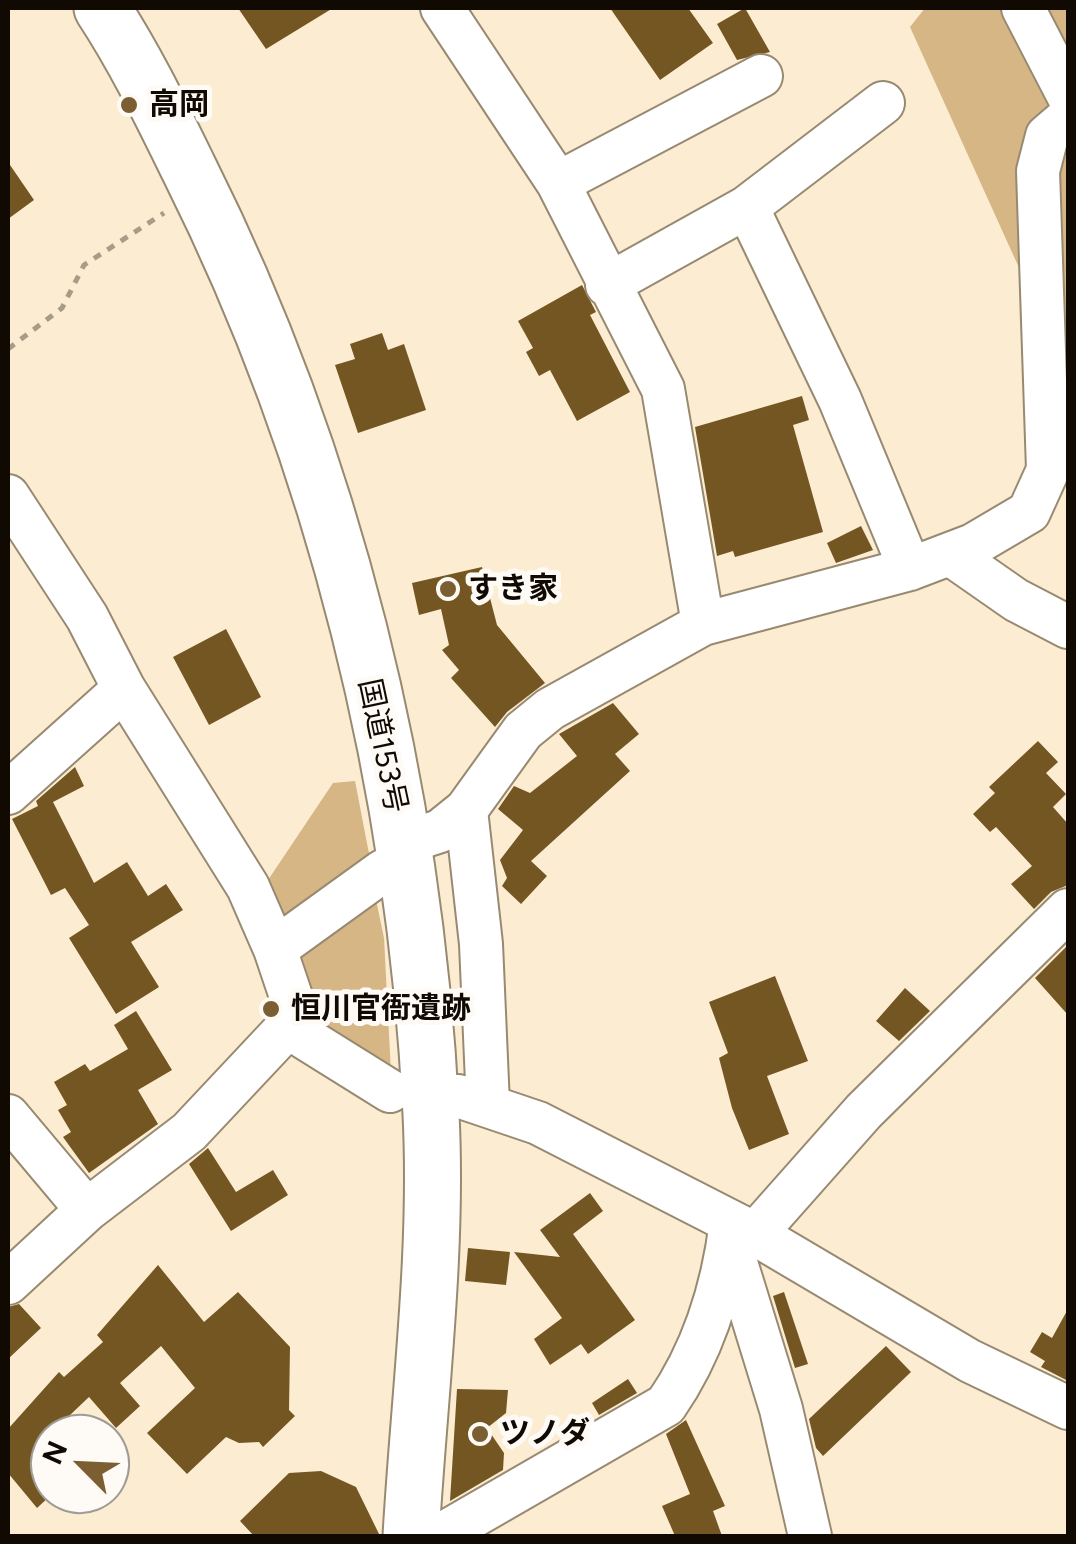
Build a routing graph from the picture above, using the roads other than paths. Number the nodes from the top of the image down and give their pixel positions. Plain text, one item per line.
1 (102, 8) edge
2 (442, 8) edge
3 (1023, 8) edge
4 (761, 76) dead end
5 (1068, 95) edge
6 (883, 103) dead end
7 (1068, 118) edge
8 (558, 184) junction
9 (747, 207) junction
10 (607, 285) junction
11 (15, 521) edge
12 (950, 554) junction
13 (910, 569) junction
14 (704, 624) junction
15 (1068, 627) edge
16 (124, 689) junction
17 (8, 794) edge
18 (466, 810) junction
19 (405, 855) junction
20 (1068, 910) edge
21 (275, 948) junction
22 (297, 1017) junction
23 (390, 1090) dead end
24 (8, 1116) edge
25 (86, 1210) junction
26 (738, 1237) junction
27 (8, 1283) edge
28 (1068, 1408) edge
29 (411, 1536) edge
30 (439, 1536) edge
31 (810, 1536) edge

1 - 19 highway, 国道153号
2 - 8 street
3 - 5 street
4 - 8 street
6 - 9 street
7 - 12 street
8 - 10 street
9 - 10 street
9 - 13 street
10 - 14 street
11 - 16 street
12 - 13 street
12 - 15 street
13 - 14 street
14 - 18 street
16 - 17 street
16 - 21 street
18 - 19 street
18 - 26 street
19 - 21 street
19 - 29 highway, 国道153号
20 - 26 street
21 - 22 street
22 - 23 street
22 - 25 street
24 - 25 street
25 - 27 street
26 - 28 street
26 - 30 street
26 - 31 street

